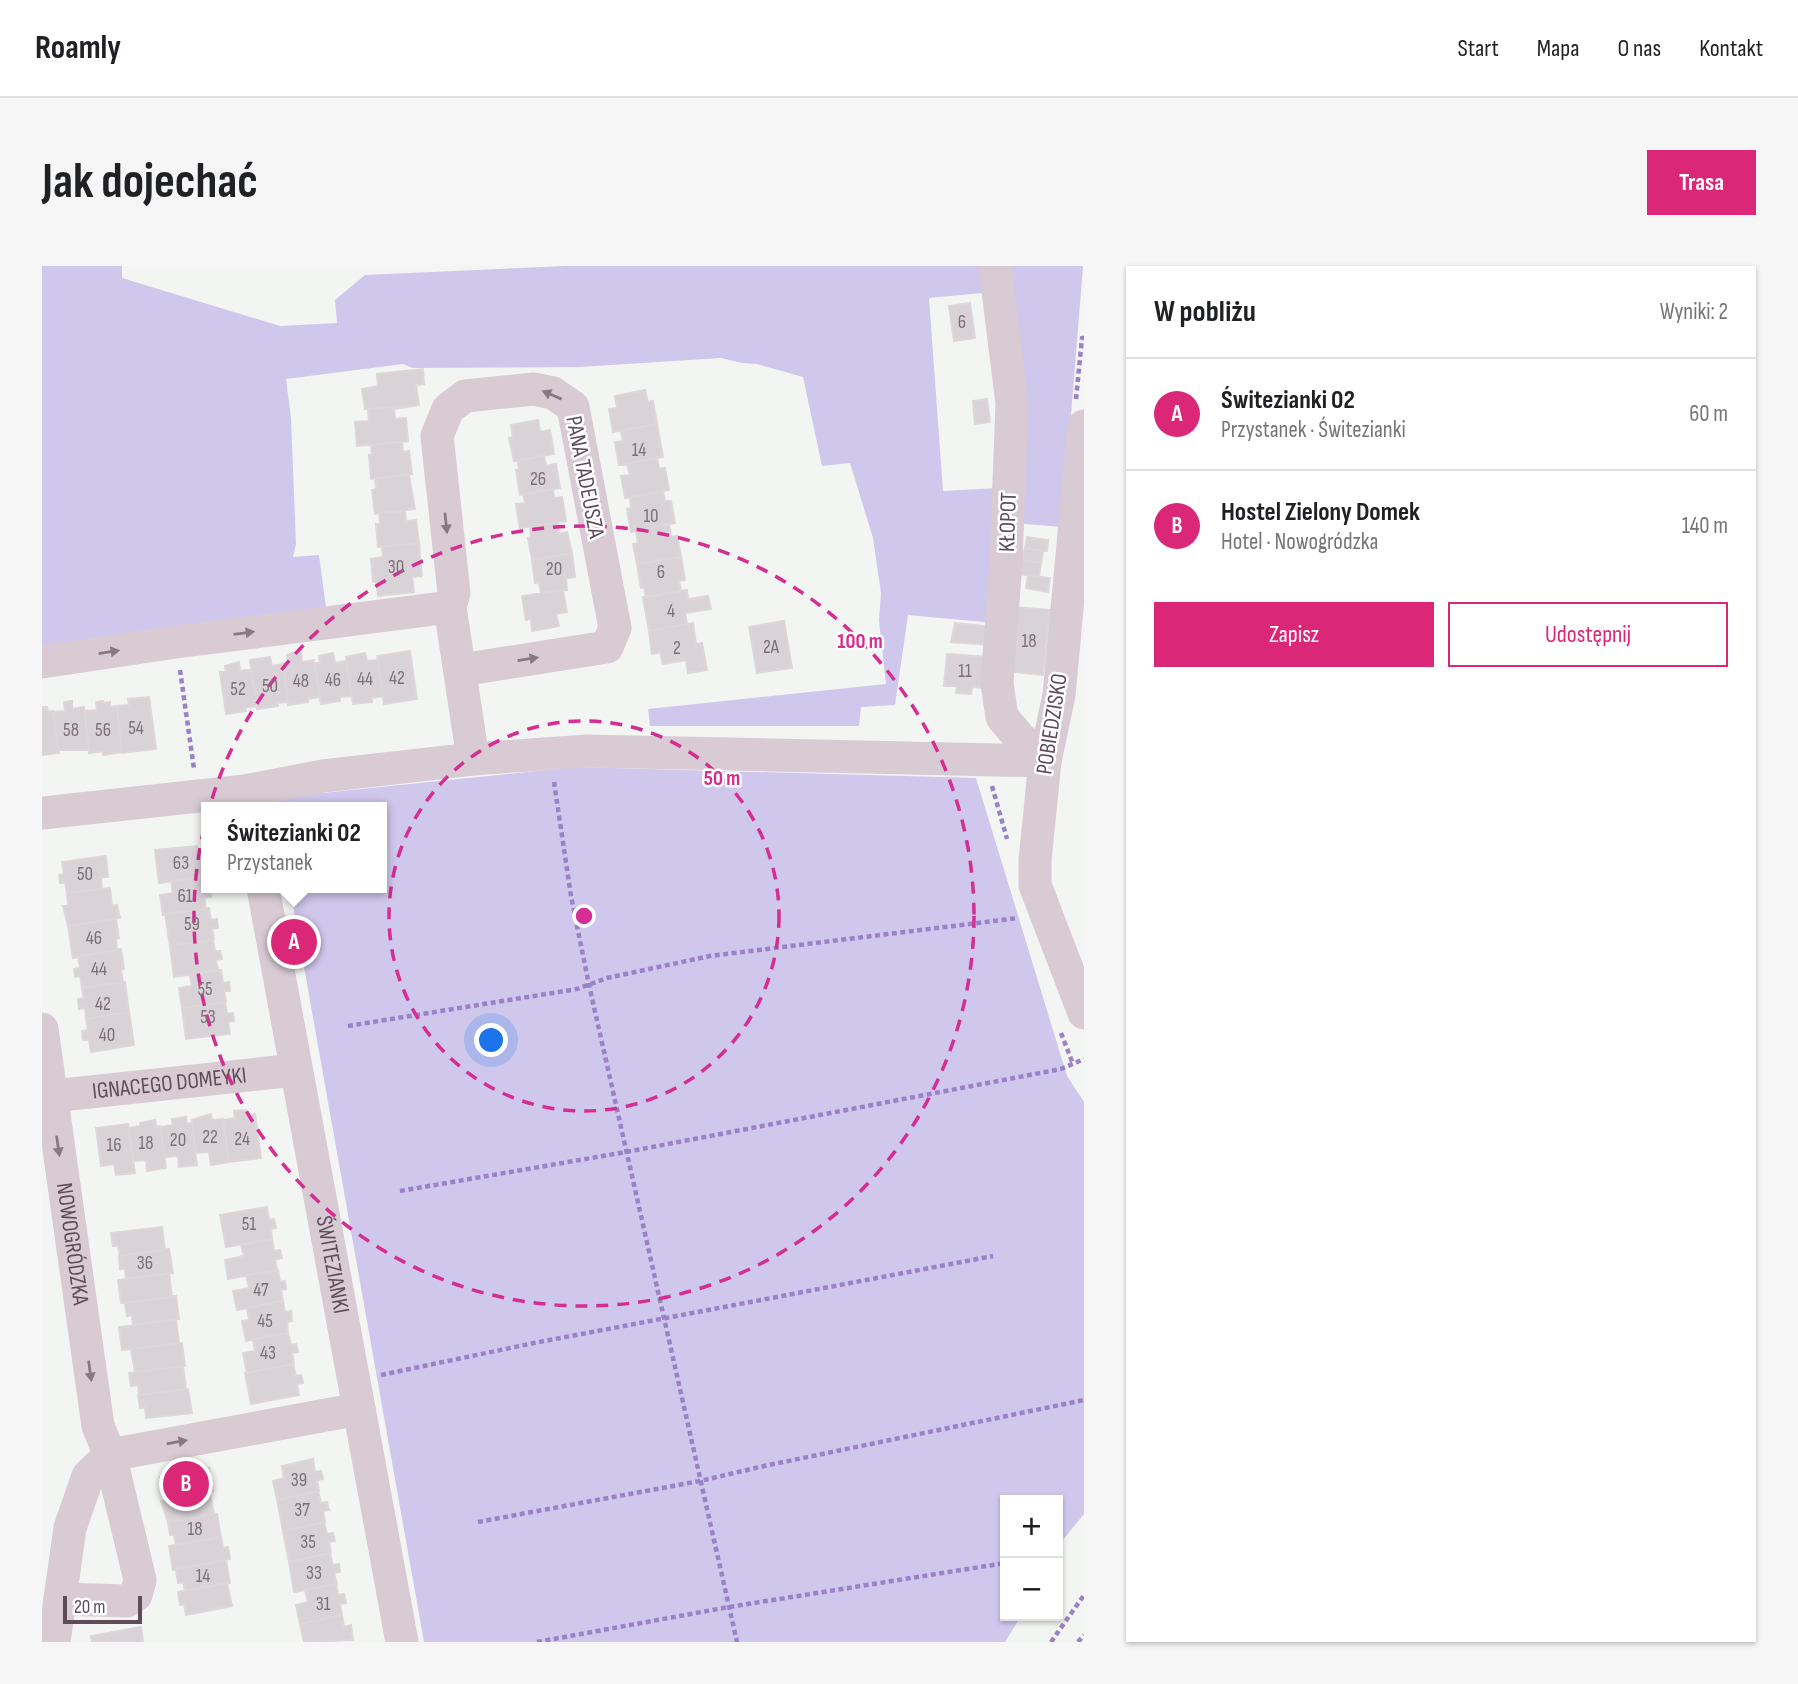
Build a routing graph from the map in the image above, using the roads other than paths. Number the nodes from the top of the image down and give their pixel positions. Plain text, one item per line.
1 (995, 266) edge
2 (1084, 426) edge
3 (450, 607) junction
4 (42, 662) edge
5 (461, 670) junction
6 (473, 759) junction
7 (1045, 761) junction
8 (246, 799) edge
9 (42, 813) edge
10 (264, 893) edge
11 (1084, 1013) edge
12 (42, 1030) edge
13 (296, 1070) junction
14 (47, 1097) edge
15 (359, 1409) junction
16 (110, 1455) junction
17 (60, 1599) junction
18 (54, 1642) edge
19 (402, 1642) edge

1 - 7 street, KŁOPOT
2 - 7 street, POBIEDZISKO
4 -> 3 street
3 - 5 street, PANA TADEUSZA
5 -> 3 street, PANA TADEUSZA
5 - 6 street, PANA TADEUSZA
6 - 7 street
6 - 8 street
7 - 11 street, POBIEDZISKO
8 - 9 street
10 - 13 street, ŚWITEZIANKI
12 - 14 street, NOWOGRÓDZKA
13 - 14 street, IGNACEGO DOMEYKI
13 - 15 street, ŚWITEZIANKI
14 -> 16 street, NOWOGRÓDZKA
16 -> 15 street
15 - 19 street, ŚWITEZIANKI
16 - 17 street
16 - 17 street, NOWOGRÓDZKA
17 - 18 street

